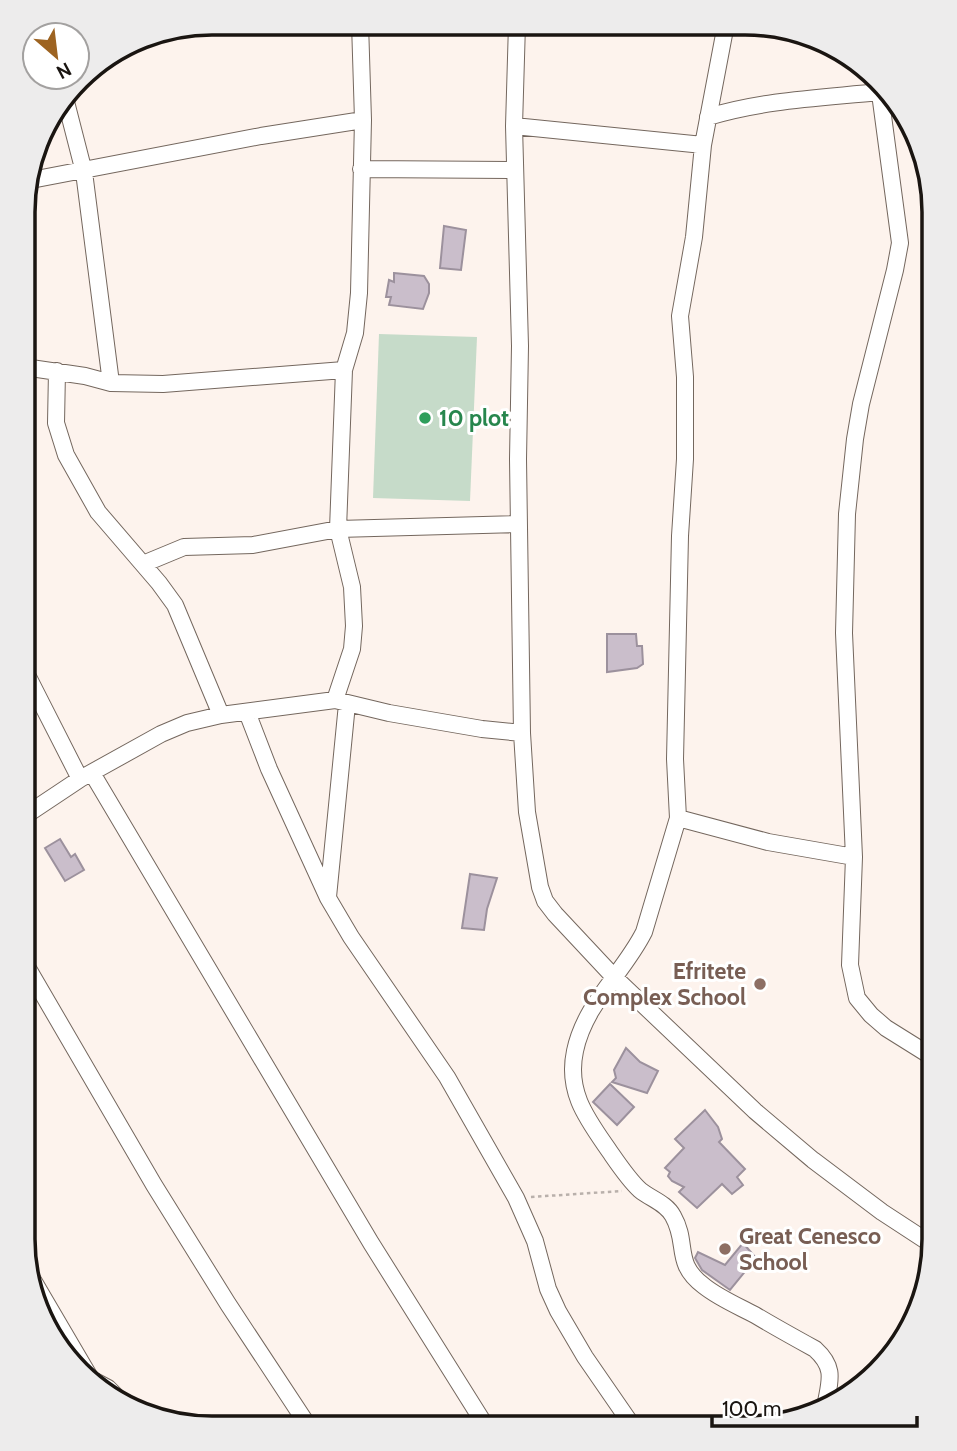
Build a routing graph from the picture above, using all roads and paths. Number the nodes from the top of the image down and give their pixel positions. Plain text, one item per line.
1 (360, 35) edge
2 (517, 35) edge
3 (724, 35) edge
4 (872, 90) edge
5 (881, 99) edge
6 (68, 110) edge
7 (708, 117) junction
8 (363, 120) junction
9 (514, 126) junction
10 (703, 145) junction
11 (360, 169) junction
12 (515, 170) junction
13 (84, 172) junction
14 (39, 179) edge
15 (35, 369) edge
16 (344, 370) junction
17 (58, 371) junction
18 (111, 383) junction
19 (518, 524) junction
20 (338, 529) junction
21 (143, 564) junction
22 (35, 688) edge
23 (341, 702) junction
24 (247, 712) junction
25 (220, 715) junction
26 (522, 733) junction
27 (86, 776) junction
28 (35, 809) edge
29 (678, 818) junction
30 (854, 857) junction
31 (328, 898) junction
32 (613, 976) junction
33 (35, 981) edge
34 (922, 1050) edge
35 (639, 1189) junction
36 (516, 1198) junction
37 (922, 1238) edge
38 (53, 1313) edge
39 (73, 1348) edge
40 (827, 1395) edge
41 (302, 1416) edge
42 (480, 1416) edge
43 (626, 1416) edge

1 - 8 street
2 - 9 street
3 - 7 street
4 - 7 street
5 - 30 street
6 - 13 street
7 - 10 street
8 - 11 street
8 - 13 street
9 - 10 street
9 - 12 street
10 - 29 street
11 - 12 street
11 - 16 street
12 - 19 street
13 - 14 street
13 - 18 street
15 - 17 street
16 - 18 street
16 - 20 street
17 - 18 street
17 - 21 street
19 - 20 street
19 - 26 street
20 - 21 street
20 - 23 street
21 - 25 street
22 - 27 street
23 - 24 street
23 - 26 street
23 - 31 street
24 - 25 street
24 - 31 street
25 - 27 street
26 - 32 street
27 - 28 street
27 - 42 street
29 - 30 street
29 - 32 street
30 - 34 street
31 - 36 street
32 - 35 street
32 - 37 street
33 - 41 street
35 - 36 path
35 - 40 street
36 - 43 street
38 - 39 street

